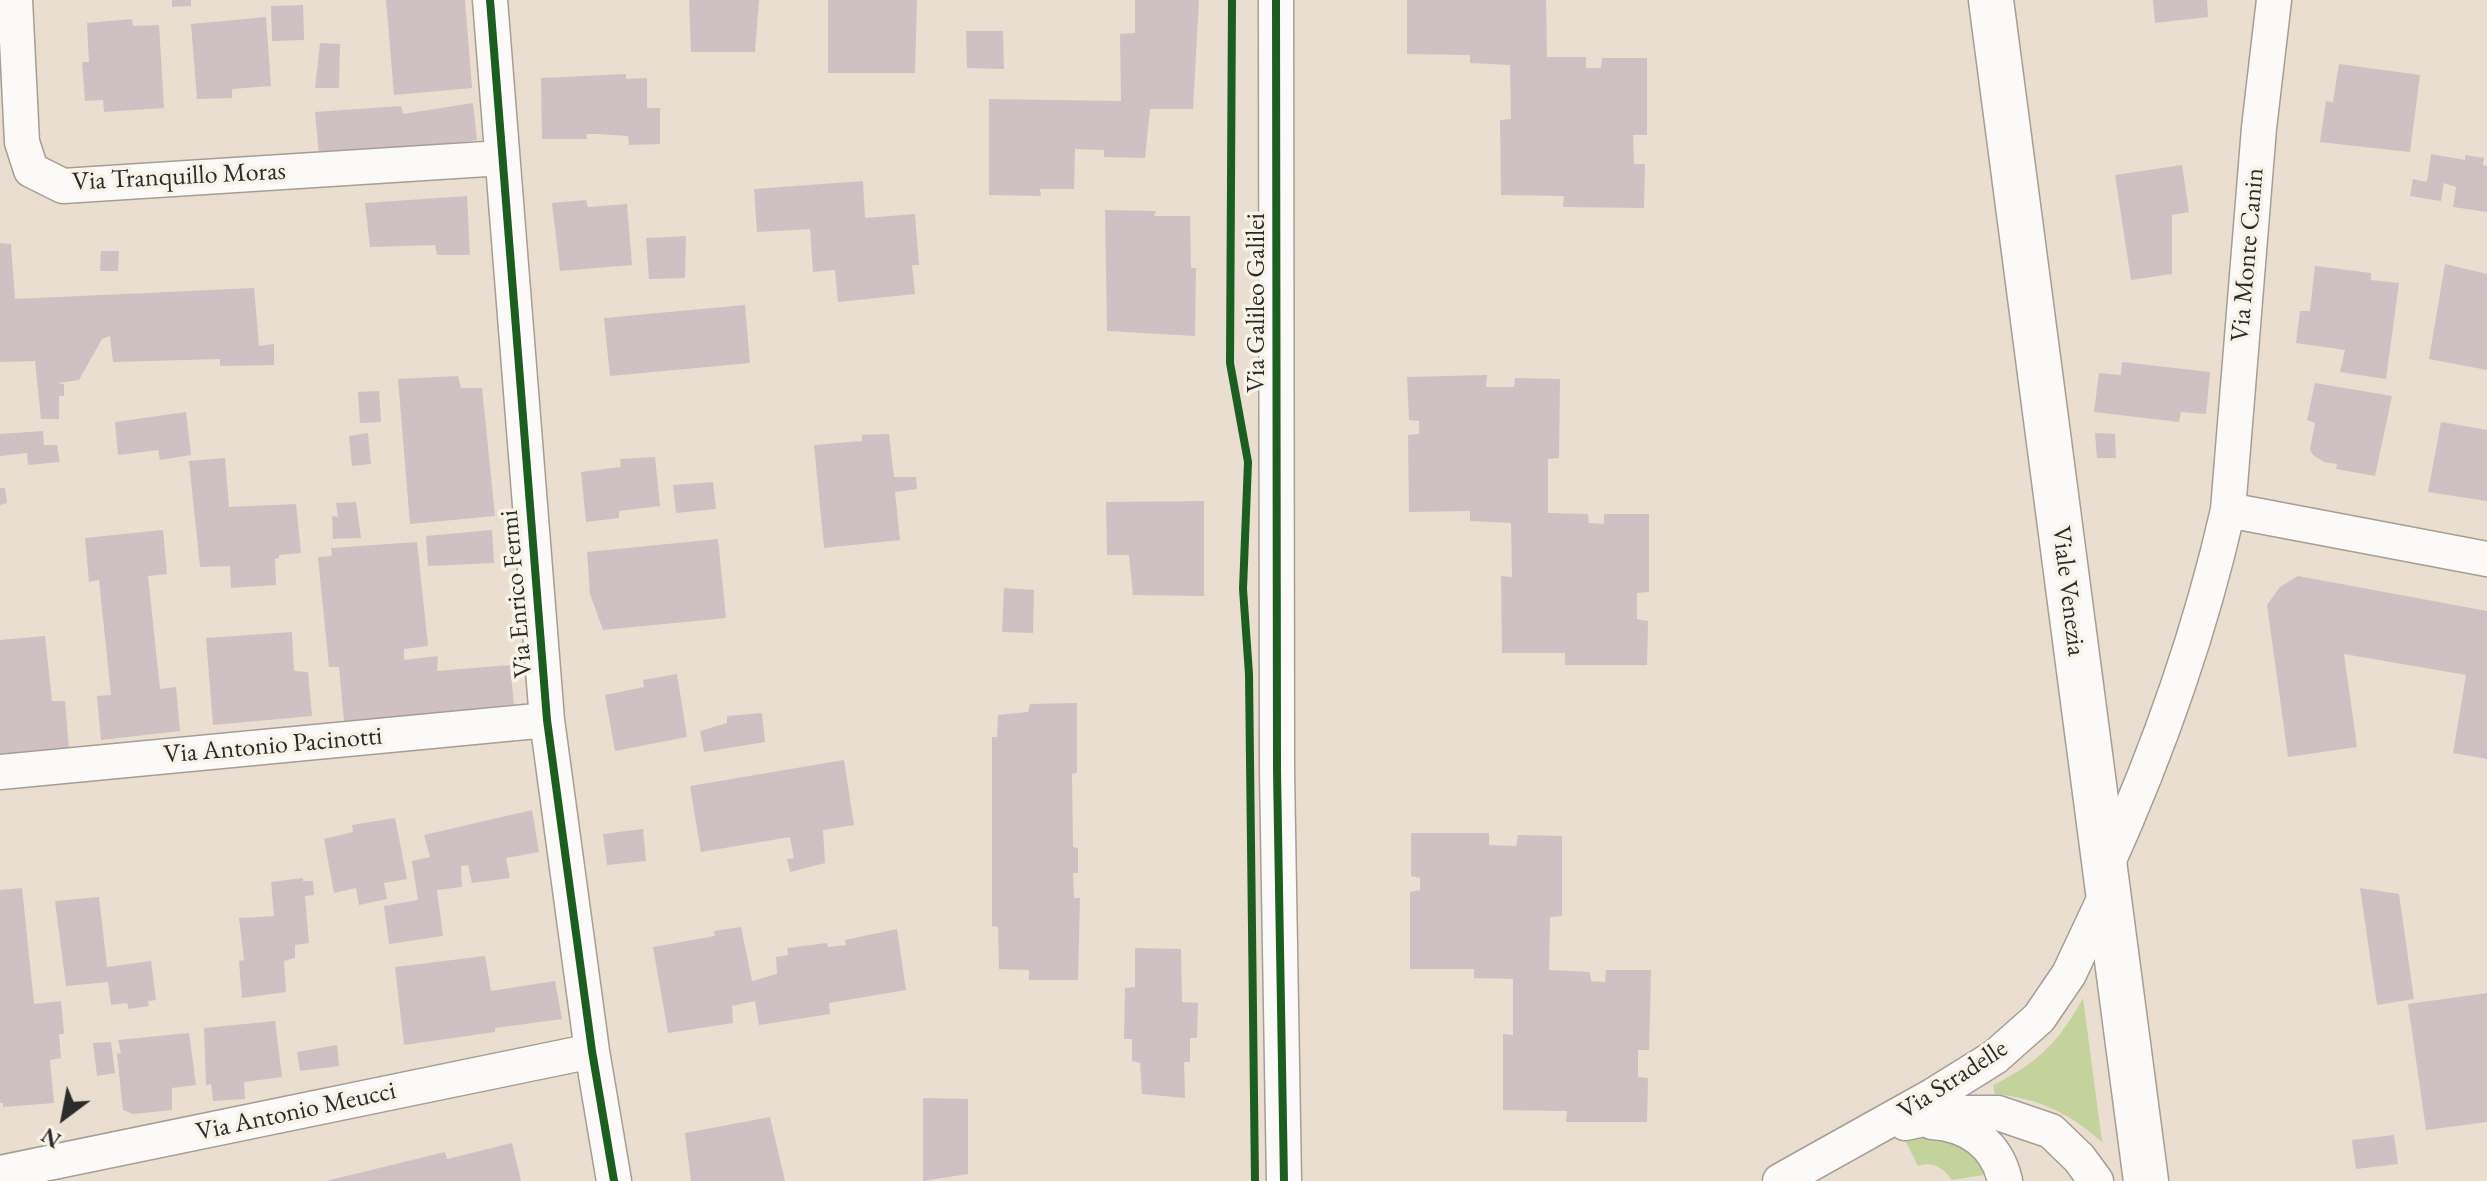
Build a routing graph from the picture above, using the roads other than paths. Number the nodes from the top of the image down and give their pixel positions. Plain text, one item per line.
1 (15, 0) edge
2 (490, 0) edge
3 (1276, 0) edge
4 (1991, 0) edge
5 (2274, 0) edge
6 (502, 158) junction
7 (2228, 510) junction
8 (2487, 559) edge
9 (547, 720) junction
10 (0, 772) edge
11 (2106, 880) junction
12 (592, 1051) junction
13 (1912, 1121) junction
14 (1863, 1136) junction
15 (0, 1173) edge
16 (614, 1181) edge
17 (1284, 1181) edge
18 (1780, 1181) edge
19 (2005, 1181) edge
20 (2096, 1181) edge
21 (2146, 1181) edge

1 - 6 street, Via Tranquillo Moras
2 - 6 street, Via Enrico Fermi
3 - 17 street, Via Galileo Galilei
4 - 11 main road, Viale Venezia
5 - 7 street, Via Monte Canin
6 - 9 street, Via Enrico Fermi
7 - 8 street
7 - 11 street, Via Monte Canin
9 - 10 street, Via Antonio Pacinotti
9 - 12 street, Via Enrico Fermi
11 - 14 street, Via Stradelle
11 - 21 main road, Viale Venezia
12 - 15 street, Via Antonio Meucci
12 - 16 street, Via Enrico Fermi
13 - 14 street, Via Stradelle
13 - 19 street
13 - 20 street, Via Stradelle
14 - 18 street, Via Stradelle

